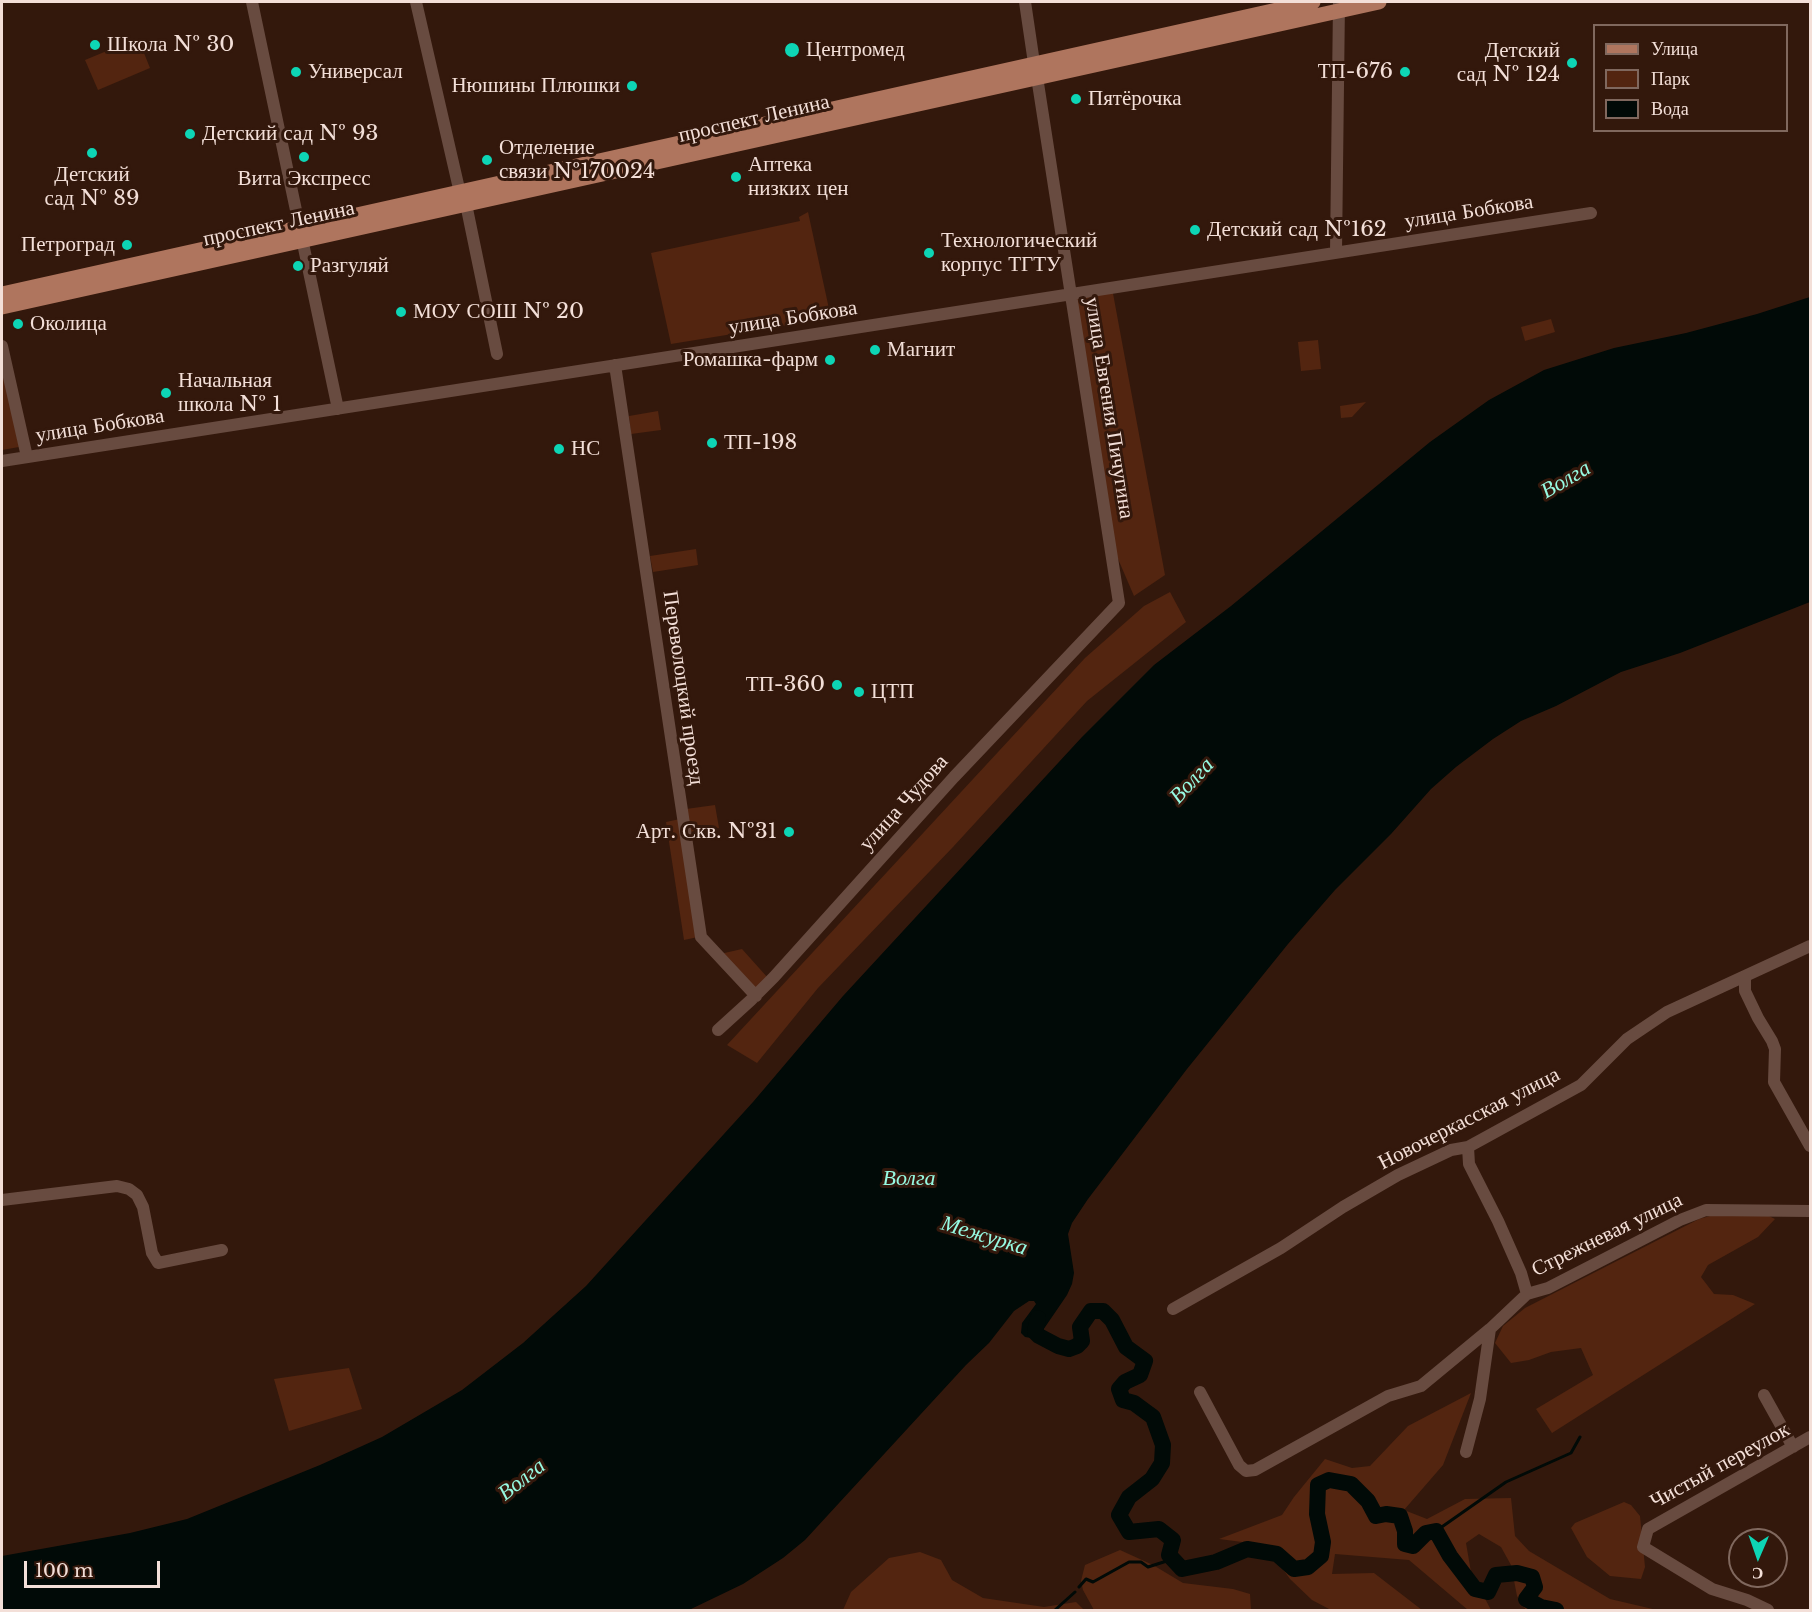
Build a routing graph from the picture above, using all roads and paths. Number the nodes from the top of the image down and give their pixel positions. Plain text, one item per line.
1 (252, 2) edge
2 (416, 2) edge
3 (1025, 2) edge
4 (1313, 2) edge
5 (1379, 2) edge
6 (1339, 6) edge
7 (1033, 73) junction
8 (460, 201) junction
9 (1591, 213) dead end
10 (301, 235) junction
11 (1336, 252) junction
12 (2, 294) edge
13 (1071, 294) junction
14 (2, 307) edge
15 (2, 346) edge
16 (497, 354) dead end
17 (615, 365) junction
18 (338, 409) junction
19 (27, 457) junction
20 (2, 461) edge
21 (1119, 603) joint
22 (1810, 946) edge
23 (1744, 977) junction
24 (756, 996) junction
25 (718, 1030) dead end
26 (1810, 1146) edge
27 (1468, 1147) junction
28 (2, 1200) edge
29 (1810, 1211) edge
30 (222, 1250) dead end
31 (1527, 1294) junction
32 (1173, 1309) dead end
33 (1490, 1329) junction
34 (1200, 1392) dead end
35 (1764, 1395) dead end
36 (1810, 1437) edge
37 (1793, 1447) junction
38 (1466, 1452) dead end
39 (1768, 1611) edge

1 - 10 street
2 - 8 street
3 - 7 street, улица Евгения Пичугина
4 - 7 main road, проспект Ленина
5 - 6 main road, проспект Ленина
6 - 7 main road, проспект Ленина
6 - 11 street
7 - 8 main road, проспект Ленина
7 - 13 street, улица Евгения Пичугина
8 - 10 main road, проспект Ленина
8 - 16 street
9 - 11 street, улица Бобкова
10 - 12 main road, проспект Ленина
10 - 14 main road, проспект Ленина
10 - 18 street
11 - 13 street, улица Бобкова
13 - 17 street, улица Бобкова
13 - 21 street, улица Евгения Пичугина
15 - 19 street
17 - 18 street, улица Бобкова
17 - 24 street, Переволоцкий проезд
18 - 19 street, улица Бобкова
19 - 20 street, улица Бобкова
21 - 24 street, улица Чудова
22 - 23 street, Новочеркасская улица
23 - 26 street
23 - 27 street, Новочеркасская улица
24 - 25 street, улица Чудова
27 - 31 street
27 - 32 street, Новочеркасская улица
28 - 30 street
29 - 31 street, Стрежневая улица
31 - 33 street
33 - 34 street
33 - 38 street
35 - 37 street
36 - 37 street, Чистый переулок
37 - 39 street, Чистый переулок

